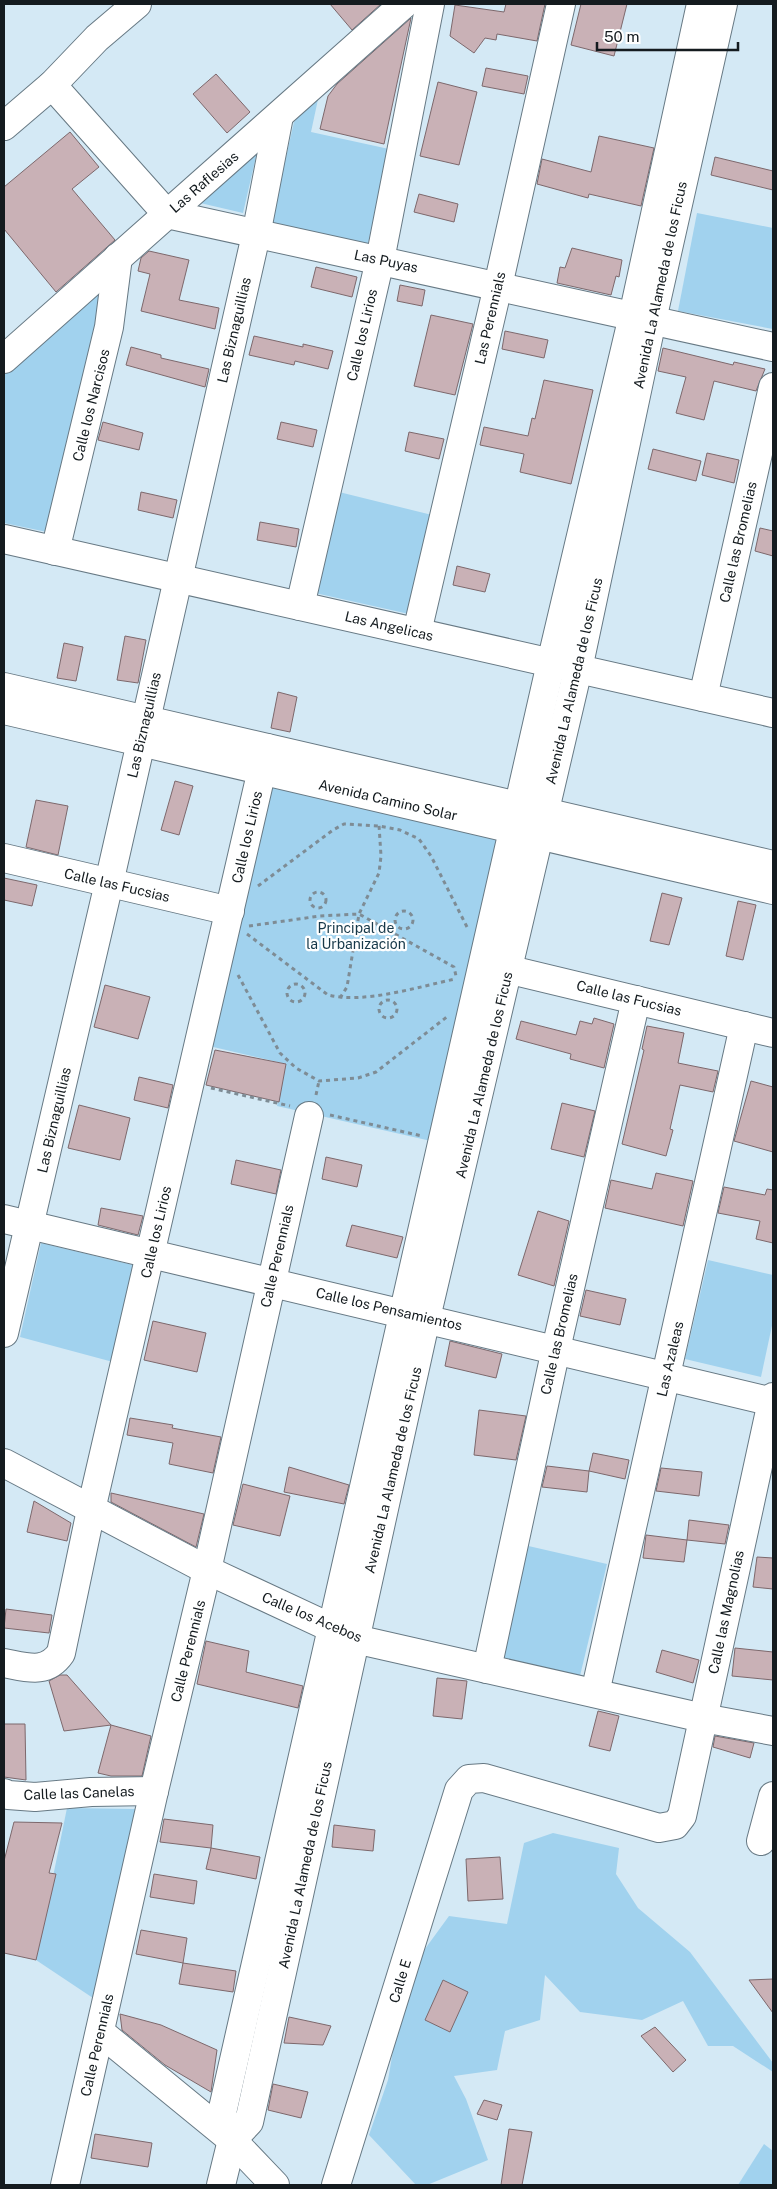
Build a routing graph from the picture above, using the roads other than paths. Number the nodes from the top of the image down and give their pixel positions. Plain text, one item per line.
1 (137, 4) edge
2 (404, 4) edge
3 (430, 4) edge
4 (561, 4) edge
5 (701, 4) edge
6 (723, 4) edge
7 (52, 84) junction
8 (279, 116) junction
9 (4, 126) edge
10 (167, 214) junction
11 (256, 235) junction
12 (118, 257) junction
13 (380, 260) junction
14 (498, 286) junction
15 (642, 318) junction
16 (773, 346) edge
17 (4, 359) edge
18 (773, 387) edge
19 (4, 539) edge
20 (55, 551) junction
21 (177, 578) junction
22 (300, 606) junction
23 (416, 632) junction
24 (551, 662) junction
25 (578, 669) junction
26 (4, 687) edge
27 (703, 697) junction
28 (4, 710) edge
29 (773, 713) edge
30 (142, 731) junction
31 (265, 760) junction
32 (529, 821) junction
33 (4, 858) edge
34 (773, 865) edge
35 (109, 883) junction
36 (773, 890) edge
37 (239, 919) junction
38 (496, 966) junction
39 (636, 1000) junction
40 (744, 1026) junction
41 (773, 1033) edge
42 (309, 1116) dead end
43 (4, 1219) edge
44 (30, 1224) junction
45 (151, 1253) junction
46 (271, 1282) junction
47 (416, 1316) junction
48 (4, 1333) edge
49 (556, 1349) junction
50 (666, 1376) junction
51 (773, 1400) edge
52 (4, 1462) edge
53 (91, 1510) junction
54 (207, 1570) junction
55 (344, 1634) junction
56 (4, 1662) edge
57 (487, 1669) junction
58 (595, 1693) junction
59 (703, 1718) junction
60 (773, 1731) edge
61 (469, 1779) joint
62 (154, 1791) junction
63 (773, 1796) edge
64 (5, 1800) edge
65 (761, 1841) dead end
66 (100, 2032) junction
67 (232, 2140) junction
68 (65, 2185) edge
69 (221, 2185) edge
70 (275, 2185) edge
71 (336, 2185) edge

1 - 7 street
2 - 8 street, Las Raflesias
3 - 13 street, Calle los Lirios
4 - 14 street, Las Perennials
5 - 15 street, Avenida La Alameda de los Ficus
6 - 15 street, Avenida La Alameda de los Ficus
7 - 9 street
7 - 10 street
8 - 10 street, Las Raflesias
8 - 11 street, Las Biznaguillias
10 - 11 street, Las Puyas
10 - 12 street, Las Raflesias
11 - 13 street, Las Puyas
11 - 21 street, Las Biznaguillias
12 - 17 street, Las Raflesias
12 - 20 street, Calle los Narcisos
13 - 14 street, Las Puyas
13 - 22 street, Calle los Lirios
14 - 15 street, Las Puyas
14 - 23 street, Las Perennials
15 - 16 street, Las Puyas
15 - 24 street, Avenida La Alameda de los Ficus
15 - 25 street, Avenida La Alameda de los Ficus
18 - 27 street, Calle las Bromelias
19 - 20 street, Las Angelicas
20 - 21 street, Las Angelicas
21 - 22 street, Las Angelicas
21 - 30 street, Las Biznaguillias
22 - 23 street, Las Angelicas
23 - 24 street, Las Angelicas
24 - 25 street, Las Angelicas
24 - 32 street, Avenida La Alameda de los Ficus
25 - 27 street, Las Angelicas
25 - 32 street, Avenida La Alameda de los Ficus
26 - 30 street, Avenida Camino Solar
27 - 29 street, Las Angelicas
28 - 30 street, Avenida Camino Solar
30 - 31 street, Avenida Camino Solar
30 - 35 street, Las Biznaguillias
31 - 32 street, Avenida Camino Solar
31 - 37 street, Calle los Lirios
32 - 34 street, Avenida Camino Solar
32 - 36 street, Avenida Camino Solar
32 - 38 street, Avenida La Alameda de los Ficus
33 - 35 street, Calle las Fucsias
35 - 37 street, Calle las Fucsias
35 - 44 street, Las Biznaguillias
37 - 45 street, Calle los Lirios
38 - 39 street, Calle las Fucsias
38 - 47 street, Avenida La Alameda de los Ficus
39 - 40 street, Calle las Fucsias
39 - 49 street, Calle las Bromelias
40 - 41 street, Calle las Fucsias
40 - 50 street, Las Azaleas
42 - 46 street, Calle Perennials
43 - 44 street, Calle los Pensamientos
44 - 45 street, Calle los Pensamientos
44 - 48 street, Las Biznaguillias
45 - 46 street, Calle los Pensamientos
45 - 53 street, Calle los Lirios
46 - 47 street, Calle los Pensamientos
46 - 54 street, Calle Perennials
47 - 49 street, Calle los Pensamientos
47 - 55 street, Avenida La Alameda de los Ficus
49 - 50 street, Calle los Pensamientos
49 - 57 street, Calle las Bromelias
50 - 51 street, Calle los Pensamientos
50 - 58 street, Las Azaleas
51 - 59 street, Calle las Magnolias
52 - 53 street, Calle los Acebos
53 - 54 street, Calle los Acebos
53 - 56 street, Calle los Lirios
54 - 55 street, Calle los Acebos
54 - 62 street, Calle Perennials
55 - 57 street, Calle los Acebos
55 - 67 street, Avenida La Alameda de los Ficus
57 - 58 street, Calle los Acebos
58 - 59 street, Calle los Acebos
59 - 60 street, Calle los Acebos
59 - 61 street, Calle las Magnolias
61 - 71 street, Calle E
62 - 64 street, Calle las Canelas
62 - 66 street, Calle Perennials
63 - 65 street
66 - 67 street
66 - 68 street, Calle Perennials
67 - 69 street
67 - 70 street

